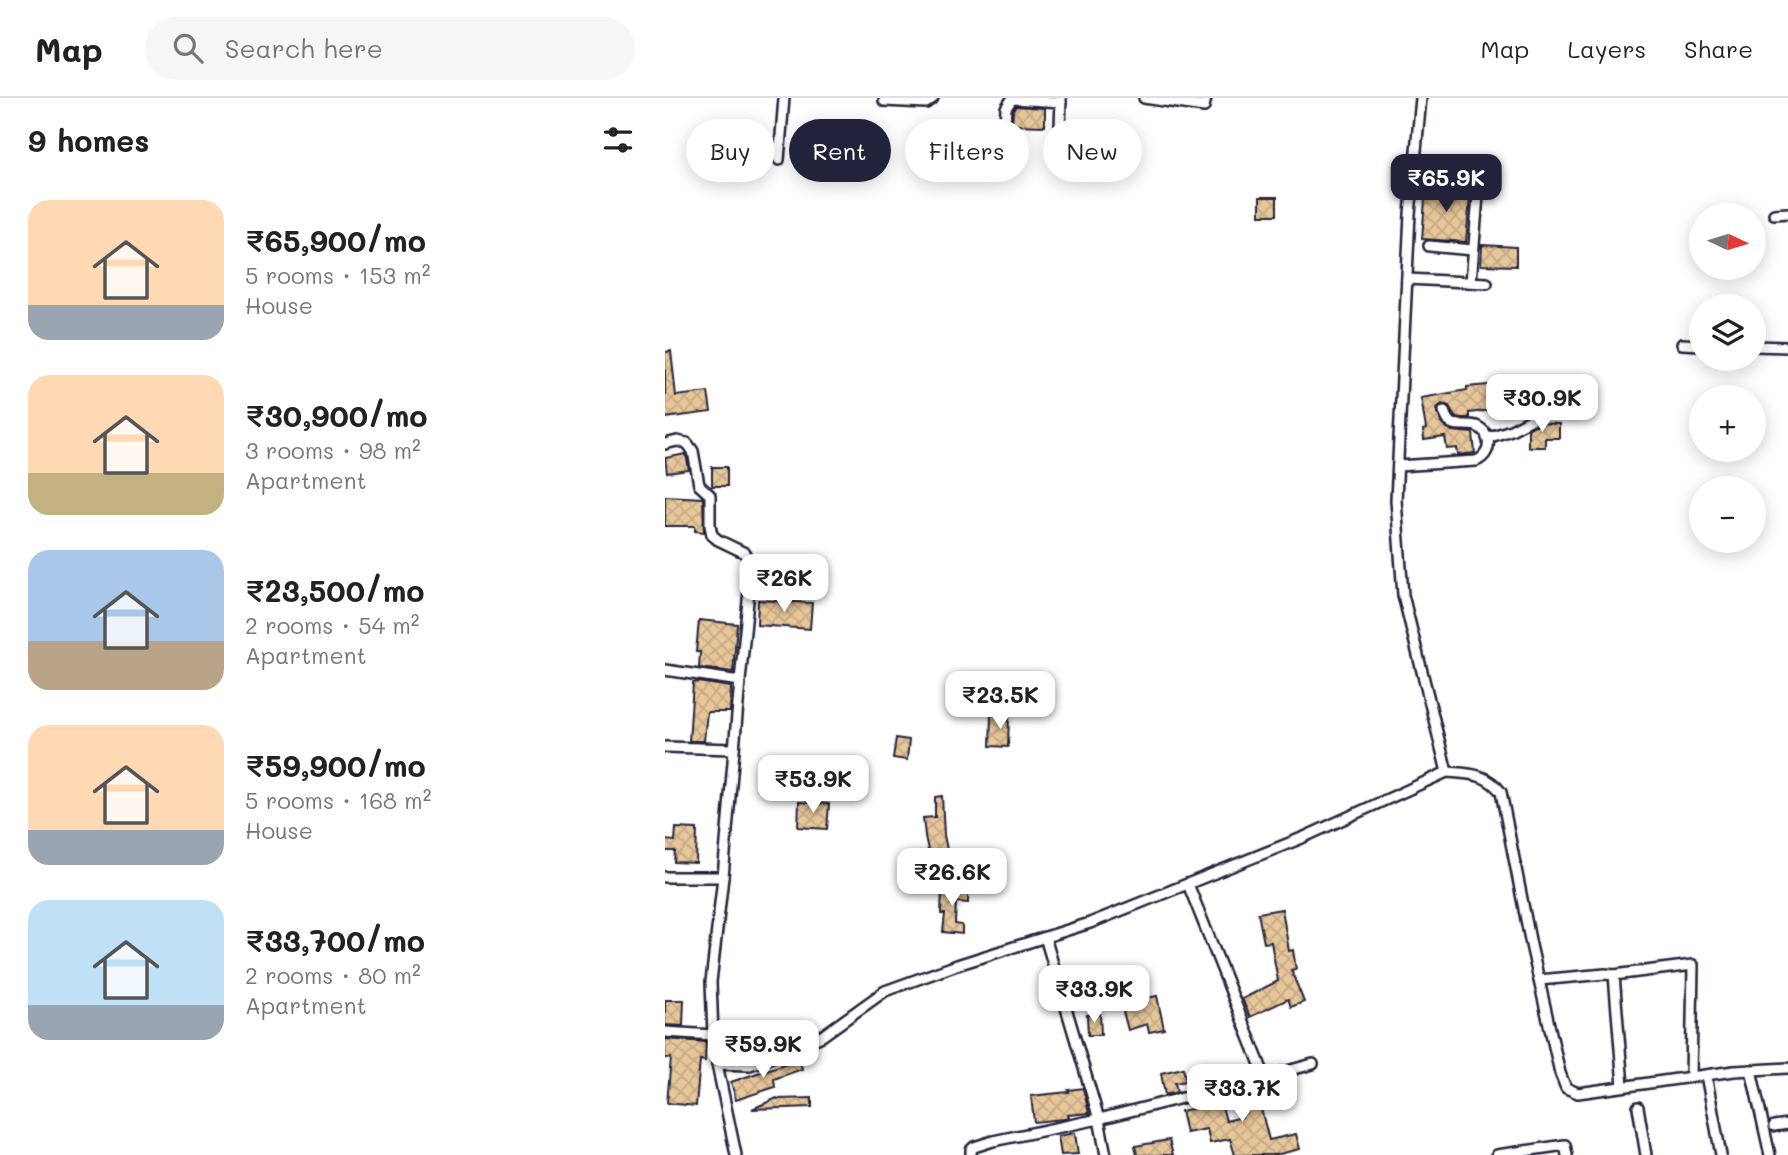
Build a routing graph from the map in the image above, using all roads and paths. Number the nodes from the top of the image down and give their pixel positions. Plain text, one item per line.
1 (784, 98) edge
2 (933, 98) edge
3 (1144, 98) edge
4 (1206, 98) edge
5 (1421, 98) edge
6 (1061, 100) edge
7 (884, 102) dead end
8 (1005, 119) edge
9 (1060, 119) edge
10 (779, 160) dead end
11 (1478, 196) dead end
12 (1788, 213) edge
13 (1774, 214) dead end
14 (1429, 246) dead end
15 (1473, 250) junction
16 (1407, 279) junction
17 (1471, 282) junction
18 (1487, 283) dead end
19 (1682, 344) dead end
20 (1689, 344) edge
21 (1766, 346) edge
22 (1788, 347) edge
23 (1444, 411) dead end
24 (1538, 416) dead end
25 (1487, 438) junction
26 (665, 444) edge
27 (1398, 466) junction
28 (665, 670) edge
29 (740, 681) junction
30 (665, 747) edge
31 (733, 749) junction
32 (1447, 772) junction
33 (665, 877) edge
34 (723, 877) junction
35 (1188, 884) junction
36 (1045, 937) junction
37 (1614, 975) junction
38 (1539, 980) junction
39 (665, 1032) edge
40 (713, 1035) junction
41 (717, 1064) junction
42 (1313, 1064) dead end
43 (1788, 1068) edge
44 (1751, 1070) junction
45 (1706, 1075) junction
46 (1265, 1077) junction
47 (1691, 1077) junction
48 (1623, 1086) junction
49 (1638, 1107) dead end
50 (1099, 1119) junction
51 (1788, 1124) edge
52 (1774, 1126) dead end
53 (736, 1155) edge
54 (971, 1155) edge
55 (1106, 1155) edge
56 (1499, 1155) edge
57 (1567, 1155) edge
58 (1646, 1155) edge
59 (1721, 1155) edge
60 (1770, 1155) edge

1 - 10 street
2 - 7 street
3 - 4 street
5 - 16 street
6 - 8 street
6 - 9 street
11 - 15 street
12 - 13 street
14 - 15 street
15 - 17 street
16 - 17 street
16 - 27 street
17 - 18 street
19 - 20 street
21 - 22 street
23 - 25 street
24 - 25 street
25 - 27 street
26 - 29 street
27 - 32 street
28 - 29 street
29 - 31 street
30 - 31 street
31 - 34 street
32 - 35 street
32 - 38 street
33 - 34 street
34 - 40 street
35 - 36 street
35 - 46 street
36 - 41 street
36 - 50 street
37 - 38 street
37 - 47 street
37 - 48 street
38 - 48 street
39 - 40 street
40 - 41 street
41 - 53 street
42 - 46 street
43 - 44 street
44 - 45 street
44 - 60 street
45 - 47 street
45 - 59 street
46 - 50 street
47 - 48 street
49 - 58 street
50 - 54 street
50 - 55 street
51 - 52 street
56 - 57 street

